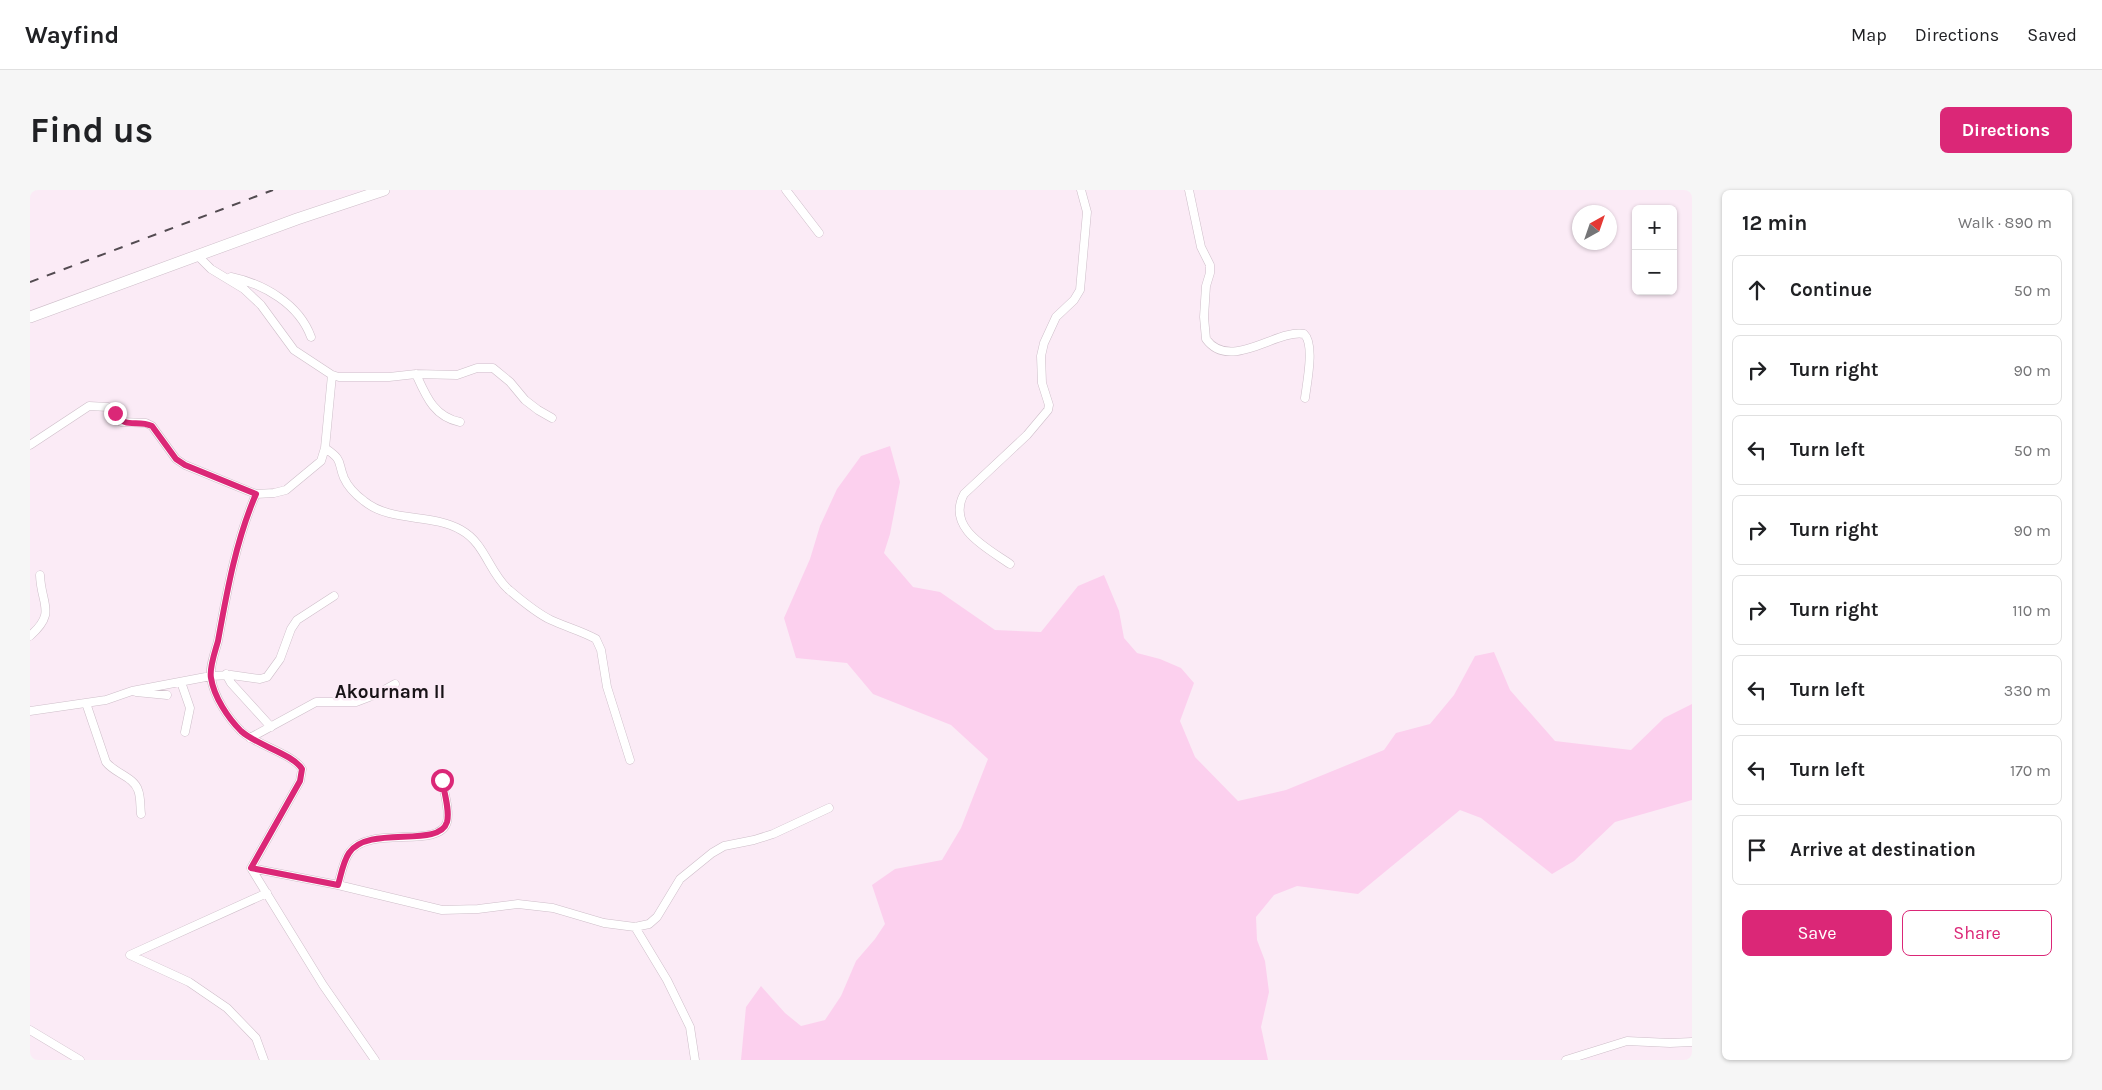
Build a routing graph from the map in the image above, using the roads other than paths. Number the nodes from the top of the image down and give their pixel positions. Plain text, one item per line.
1 (384, 190) edge
2 (786, 190) edge
3 (1081, 190) edge
4 (1189, 190) edge
5 (819, 233) dead end
6 (198, 256) junction
7 (222, 275) junction
8 (30, 317) edge
9 (311, 337) dead end
10 (416, 374) junction
11 (332, 376) junction
12 (1305, 398) dead end
13 (552, 418) dead end
14 (460, 422) dead end
15 (30, 445) edge
16 (325, 448) junction
17 (256, 494) junction
18 (1010, 564) dead end
19 (40, 575) dead end
20 (334, 596) dead end
21 (30, 636) edge
22 (226, 674) junction
23 (211, 676) junction
24 (181, 682) junction
25 (395, 684) dead end
26 (132, 691) junction
27 (167, 695) dead end
28 (86, 703) junction
29 (30, 711) edge
30 (271, 728) junction
31 (185, 732) dead end
32 (250, 738) junction
33 (630, 760) dead end
34 (442, 780) dead end
35 (829, 808) dead end
36 (141, 814) dead end
37 (251, 868) junction
38 (338, 885) junction
39 (267, 893) junction
40 (635, 927) junction
41 (30, 1030) edge
42 (1692, 1042) edge
43 (80, 1060) edge
44 (264, 1060) edge
45 (375, 1060) edge
46 (695, 1060) edge
47 (1566, 1060) edge

1 - 6 street
2 - 5 street
3 - 18 street
4 - 12 street
6 - 7 street
6 - 8 street
7 - 9 street
7 - 11 street
10 - 11 street
10 - 13 street
10 - 14 street
11 - 16 street
15 - 17 street
16 - 17 street
16 - 33 street
17 - 23 street
19 - 21 street
20 - 22 street
22 - 23 street
22 - 30 street
23 - 24 street
23 - 32 street
24 - 26 street
24 - 31 street
25 - 30 street
26 - 27 street
26 - 28 street
28 - 29 street
28 - 36 street
30 - 32 street
32 - 37 street
34 - 38 street
35 - 40 street
37 - 38 street
37 - 39 street
38 - 40 street
39 - 44 street
39 - 45 street
40 - 46 street
41 - 43 street
42 - 47 street

